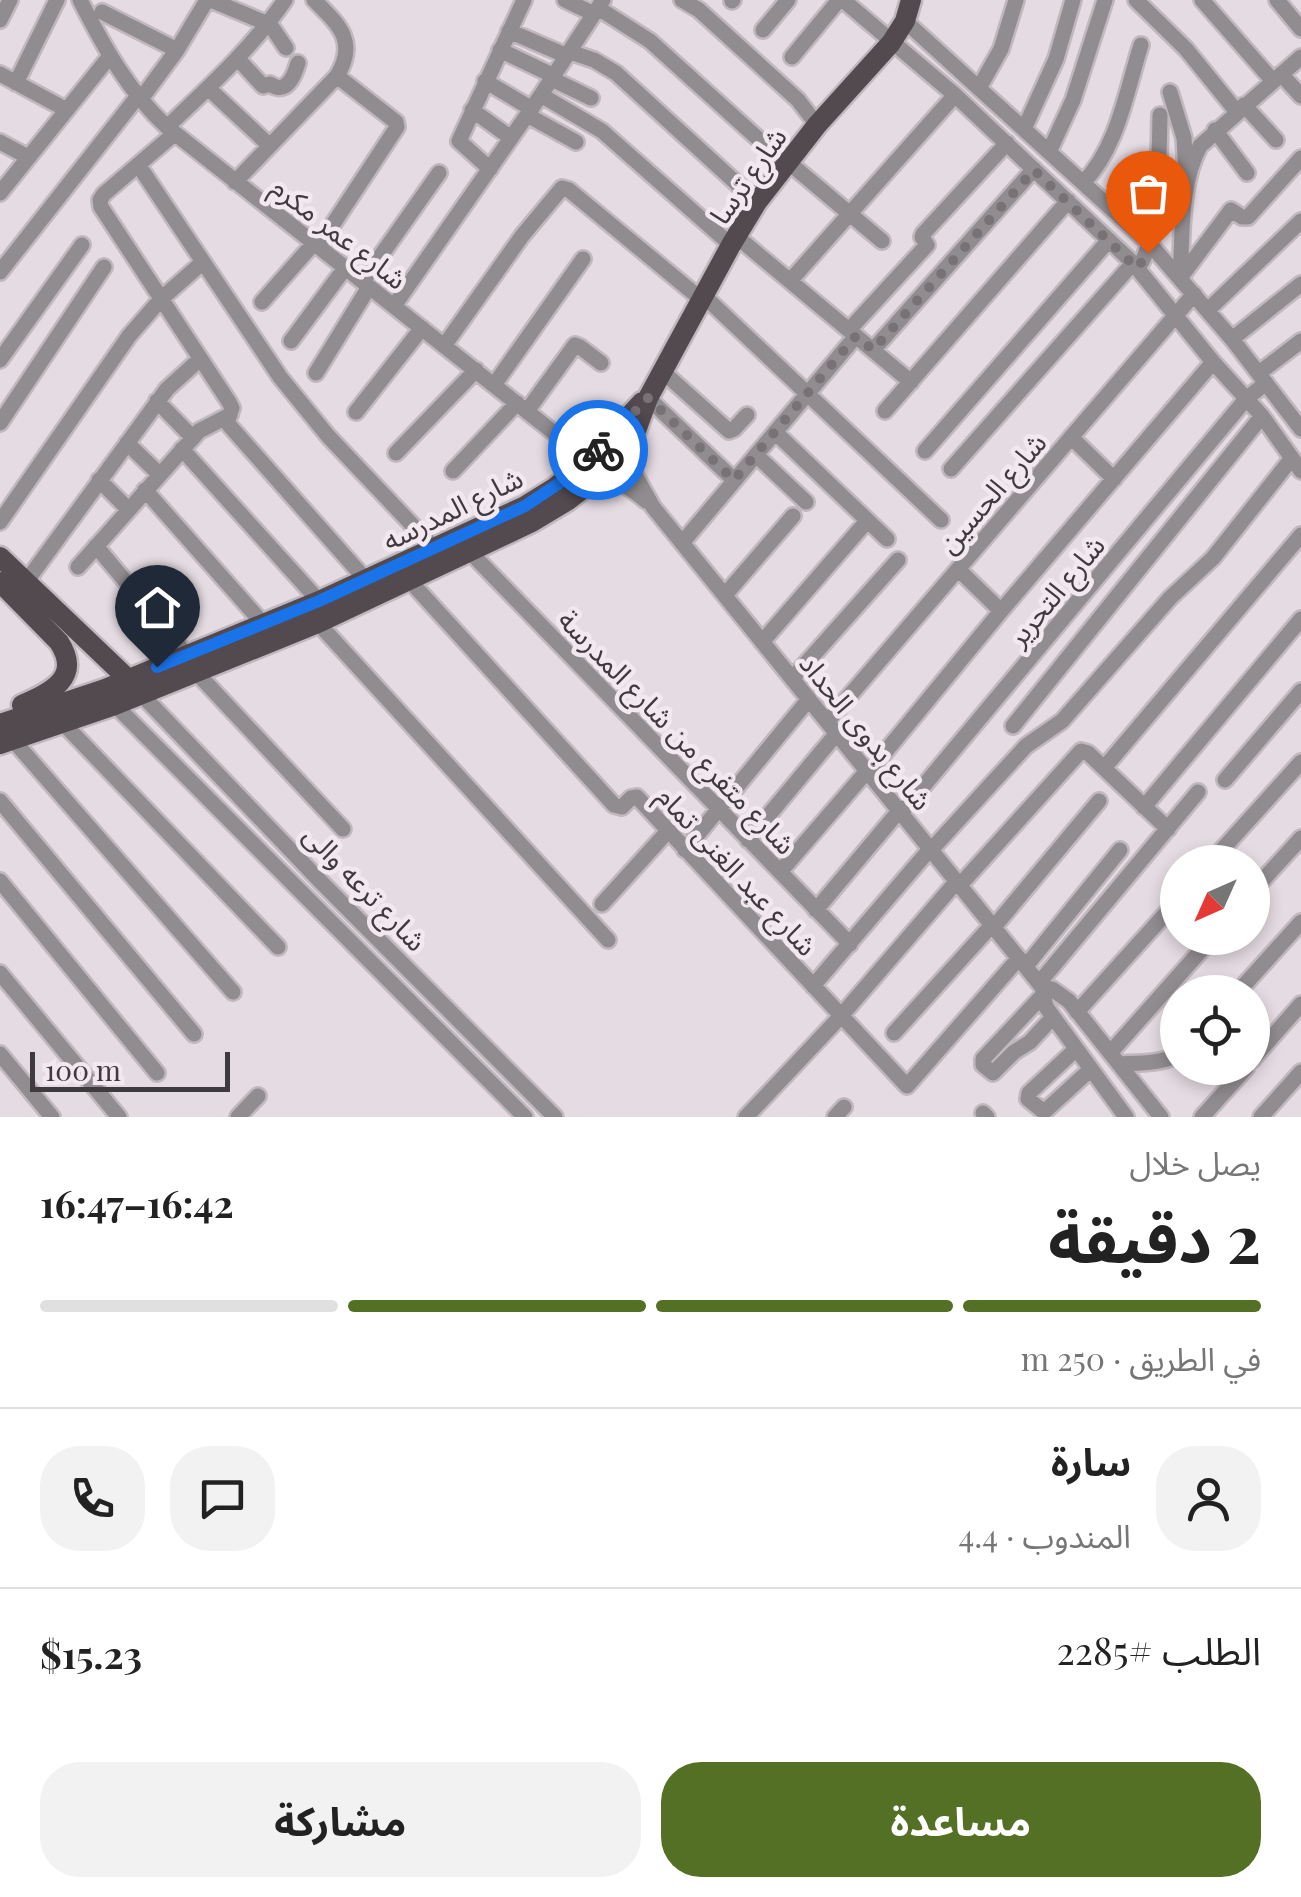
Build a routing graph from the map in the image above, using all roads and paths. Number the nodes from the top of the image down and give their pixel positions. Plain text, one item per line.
1 (10, 0) edge
2 (58, 0) edge
3 (80, 0) edge
4 (209, 0) edge
5 (314, 0) edge
6 (524, 0) edge
7 (564, 0) edge
8 (682, 0) edge
9 (788, 0) edge
10 (841, 0) edge
11 (911, 0) edge
12 (1016, 0) edge
13 (1073, 0) edge
14 (1105, 0) edge
15 (1136, 0) edge
16 (1202, 0) edge
17 (1278, 0) edge
18 (283, 1) edge
19 (104, 6) edge
20 (598, 8) edge
21 (0, 20) edge
22 (905, 21) junction
23 (269, 24) junction
24 (95, 28) junction
25 (1301, 29) edge
26 (763, 30) dead end
27 (508, 32) junction
28 (892, 43) junction
29 (1141, 45) dead end
30 (286, 48) dead end
31 (177, 50) junction
32 (500, 50) junction
33 (568, 54) junction
34 (110, 56) junction
35 (1301, 56) edge
36 (792, 57) dead end
37 (238, 59) junction
38 (298, 63) dead end
39 (0, 74) edge
40 (336, 76) junction
41 (1277, 77) junction
42 (553, 78) junction
43 (485, 81) junction
44 (16, 82) junction
45 (208, 88) junction
46 (979, 88) junction
47 (1170, 92) dead end
48 (955, 95) junction
49 (1301, 96) edge
50 (140, 98) junction
51 (591, 98) dead end
52 (534, 106) junction
53 (65, 109) junction
54 (1240, 109) junction
55 (472, 110) junction
56 (1160, 115) dead end
57 (817, 125) junction
58 (1024, 129) junction
59 (171, 130) junction
60 (1215, 130) junction
61 (511, 138) junction
62 (1276, 140) dead end
63 (0, 142) edge
64 (576, 142) dead end
65 (1007, 143) junction
66 (269, 145) junction
67 (1049, 152) junction
68 (28, 156) junction
69 (1301, 158) edge
70 (786, 162) junction
71 (138, 166) junction
72 (490, 169) junction
73 (1034, 170) junction
74 (439, 173) dead end
75 (1248, 173) dead end
76 (235, 182) junction
77 (1083, 183) junction
78 (1186, 186) junction
79 (0, 192) edge
80 (1068, 201) junction
81 (757, 202) junction
82 (850, 213) junction
83 (1116, 214) junction
84 (1301, 221) edge
85 (1103, 235) junction
86 (734, 240) junction
87 (882, 241) dead end
88 (1149, 243) junction
89 (82, 245) dead end
90 (316, 245) junction
91 (583, 258) dead end
92 (203, 262) junction
93 (1135, 266) junction
94 (104, 268) dead end
95 (345, 268) junction
96 (0, 272) edge
97 (1180, 278) junction
98 (790, 280) junction
99 (366, 284) junction
100 (1301, 284) edge
101 (1194, 294) junction
102 (703, 298) junction
103 (161, 299) junction
104 (262, 302) dead end
105 (394, 306) junction
106 (1208, 310) junction
107 (1175, 316) junction
108 (422, 328) junction
109 (852, 333) junction
110 (1232, 339) junction
111 (291, 341) dead end
112 (1301, 341) edge
113 (444, 346) junction
114 (873, 350) junction
115 (200, 359) junction
116 (0, 360) edge
117 (1213, 362) junction
118 (601, 363) dead end
119 (476, 370) junction
120 (662, 371) junction
121 (316, 373) dead end
122 (1259, 373) junction
123 (910, 382) junction
124 (1231, 382) junction
125 (494, 385) junction
126 (807, 394) junction
127 (648, 398) junction
128 (1246, 399) junction
129 (158, 401) junction
130 (522, 407) junction
131 (356, 412) dead end
132 (884, 412) dead end
133 (230, 415) junction
134 (747, 415) dead end
135 (1262, 416) junction
136 (0, 422) edge
137 (1301, 428) edge
138 (774, 432) junction
139 (1071, 437) junction
140 (127, 443) junction
141 (188, 443) junction
142 (627, 443) junction
143 (925, 450) dead end
144 (396, 453) dead end
145 (756, 455) junction
146 (1296, 464) edge
147 (951, 469) dead end
148 (453, 470) dead end
149 (597, 470) junction
150 (160, 474) junction
151 (1114, 479) junction
152 (99, 480) junction
153 (734, 480) junction
154 (145, 490) junction
155 (806, 502) dead end
156 (653, 507) junction
157 (128, 510) junction
158 (794, 516) dead end
159 (867, 520) junction
160 (941, 520) dead end
161 (0, 522) edge
162 (1301, 535) edge
163 (886, 539) dead end
164 (682, 543) junction
165 (96, 546) junction
166 (435, 549) junction
167 (470, 552) junction
168 (0, 557) edge
169 (898, 560) dead end
170 (78, 566) dead end
171 (958, 568) junction
172 (366, 580) junction
173 (410, 581) junction
174 (0, 582) edge
175 (26, 582) junction
176 (725, 596) junction
177 (319, 601) junction
178 (1001, 611) junction
179 (1301, 620) edge
180 (318, 623) junction
181 (269, 631) junction
182 (762, 642) junction
183 (191, 663) junction
184 (792, 679) junction
185 (134, 686) junction
186 (1301, 691) edge
187 (809, 699) junction
188 (116, 704) junction
189 (0, 716) edge
190 (62, 723) junction
191 (1013, 726) dead end
192 (832, 728) junction
193 (4, 736) edge
194 (1301, 762) edge
195 (1104, 768) junction
196 (868, 772) junction
197 (1225, 780) dead end
198 (1198, 792) dead end
199 (0, 801) edge
200 (1099, 801) dead end
201 (1144, 806) junction
202 (719, 809) junction
203 (901, 812) junction
204 (1168, 829) junction
205 (343, 830) dead end
206 (668, 831) junction
207 (1301, 838) edge
208 (748, 840) junction
209 (1226, 845) edge
210 (930, 849) junction
211 (686, 850) junction
212 (1120, 850) dead end
213 (780, 872) junction
214 (1270, 872) edge
215 (0, 881) edge
216 (958, 883) junction
217 (602, 904) dead end
218 (816, 910) junction
219 (1160, 920) edge
220 (1301, 922) edge
221 (993, 926) junction
222 (608, 940) dead end
223 (850, 944) junction
224 (278, 947) dead end
225 (1198, 955) edge
226 (1022, 962) junction
227 (0, 973) edge
228 (1253, 975) edge
229 (813, 986) junction
230 (1041, 988) junction
231 (233, 992) dead end
232 (1301, 1004) edge
233 (1077, 1012) junction
234 (841, 1016) junction
235 (1053, 1017) junction
236 (894, 1033) dead end
237 (194, 1034) dead end
238 (1270, 1039) edge
239 (1076, 1048) junction
240 (0, 1054) edge
241 (1114, 1058) junction
242 (1160, 1060) edge
243 (1091, 1069) junction
244 (157, 1072) dead end
245 (1301, 1072) edge
246 (1231, 1085) edge
247 (258, 1096) dead end
248 (518, 1115) edge
249 (550, 1115) edge
250 (52, 1117) edge
251 (119, 1117) edge
252 (238, 1117) edge
253 (746, 1117) edge
254 (1126, 1117) edge
255 (1161, 1117) edge
256 (1202, 1117) edge
257 (1261, 1117) edge

1 - 21 street
2 - 44 street
3 - 24 street, شارع عمر مكرم
4 - 23 street
4 - 31 street
5 - 40 street
6 - 27 street
7 - 20 street
8 - 57 street
9 - 26 street
10 - 28 street
10 - 36 street
11 - 22 main road, شارع ترسا
12 - 46 street
13 - 58 street
14 - 67 street
15 - 54 street
16 - 41 street
17 - 25 street
18 - 23 street
19 - 24 street
19 - 31 street
20 - 33 street
20 - 70 street
22 - 28 main road, شارع ترسا
22 - 46 street
23 - 30 street
23 - 37 street
24 - 34 street, شارع عمر مكرم
27 - 32 street
27 - 33 street
28 - 48 street
28 - 57 main road, شارع ترسا
29 - 77 street
31 - 50 street
32 - 42 street
32 - 43 street
33 - 42 street
33 - 81 street
34 - 50 street, شارع عمر مكرم
34 - 53 street
35 - 41 street
37 - 38 street
37 - 45 street
39 - 44 street
40 - 66 street
40 - 90 street
41 - 49 street
41 - 54 street
42 - 51 street
42 - 52 street
43 - 52 street
43 - 55 street
44 - 53 street
45 - 59 street
45 - 66 street
46 - 58 street
47 - 78 street
48 - 65 street
48 - 82 street
50 - 59 street, شارع عمر مكرم
50 - 96 street
52 - 61 street
52 - 64 street
52 - 86 street
53 - 68 street
54 - 60 street
54 - 62 street
55 - 61 street
55 - 72 street
56 - 88 street
57 - 70 main road, شارع ترسا
58 - 67 street
59 - 71 street
59 - 76 street, شارع عمر مكرم
60 - 75 street
60 - 78 street
61 - 72 street
63 - 68 street
65 - 73 street
65 - 109 street
66 - 76 street
67 - 77 street
68 - 79 street
69 - 97 street
70 - 81 main road, شارع ترسا
70 - 82 street
71 - 92 street
71 - 103 street
72 - 105 street
73 - 80 street
73 - 114 street
74 - 99 street
76 - 90 street, شارع عمر مكرم
77 - 83 street
78 - 97 street
80 - 85 street
80 - 123 street
81 - 86 main road, شارع ترسا
82 - 87 street
82 - 98 street
83 - 85 street
83 - 88 street
84 - 106 street
85 - 93 street
85 - 143 street
86 - 98 street
86 - 102 main road, شارع ترسا
88 - 93 street
88 - 97 street
89 - 116 street
90 - 95 street, شارع عمر مكرم
90 - 104 street
91 - 125 street
92 - 103 street
92 - 166 street
93 - 107 street
93 - 147 street
94 - 136 street
95 - 99 street, شارع عمر مكرم
95 - 111 street
97 - 101 street
98 - 109 street
99 - 105 street, شارع عمر مكرم
99 - 121 street
100 - 110 street
101 - 106 street
101 - 107 street, شارع الحسين
102 - 113 street
102 - 120 main road, شارع ترسا
102 - 126 street
103 - 115 street
103 - 161 street
105 - 108 street, شارع عمر مكرم
106 - 110 street
107 - 117 street
107 - 139 street, شارع الحسين
108 - 113 street, شارع عمر مكرم
108 - 131 street
109 - 114 street
109 - 126 street
110 - 122 street
112 - 122 street
113 - 119 street, شارع عمر مكرم
114 - 123 street
115 - 129 street
115 - 133 street
117 - 124 street
117 - 151 street
118 - 130 street
119 - 125 street, شارع عمر مكرم
119 - 144 street
120 - 127 main road, شارع ترسا
120 - 134 street
122 - 124 street
122 - 128 street, شارع التحرير
122 - 137 street
123 - 132 street
124 - 128 street
125 - 130 street, شارع عمر مكرم
126 - 138 street
126 - 160 street
127 - 142 main road, شارع المدرسه
127 - 149 main road, شارع المدرسه
127 - 153 street
128 - 135 street
128 - 203 street, شارع التحرير
129 - 140 street
129 - 141 street
130 - 148 street
130 - 149 street, شارع عمر مكرم
133 - 141 street
133 - 172 street
135 - 146 street
135 - 191 street
138 - 145 street
138 - 159 street
139 - 151 street
139 - 171 street, شارع الحسين
140 - 150 street
140 - 152 street
141 - 150 street
141 - 177 street
142 - 149 main road, شارع المدرسه
142 - 156 street, شارع بدوى الحداد
145 - 153 street
145 - 155 street
146 - 210 street
149 - 156 street, شارع بدوى الحداد
149 - 166 main road, شارع المدرسه
149 - 167 main road, شارع المدرسه
150 - 154 street
151 - 178 street
152 - 157 street
152 - 175 street
153 - 164 street
154 - 157 street
154 - 181 street
156 - 164 street, شارع بدوى الحداد
157 - 165 street
158 - 176 street
159 - 163 street
159 - 182 street
162 - 195 street
164 - 176 street, شارع بدوى الحداد
165 - 170 street
165 - 183 street
166 - 172 main road, شارع المدرسه
167 - 173 main road, شارع المدرسه
167 - 202 street, شارع متفرع من شارع المدرسة
168 - 175 main road, شارع ترعه والى
169 - 184 street
171 - 178 street
171 - 192 street, شارع الحسين
172 - 177 main road, شارع المدرسه
173 - 180 main road, شارع المدرسه
173 - 206 street, شارع عبد الغنى تمام
174 - 189 main road
175 - 185 main road, شارع ترعه والى
176 - 182 street, شارع بدوى الحداد
177 - 181 main road, شارع المدرسه
178 - 196 street
179 - 201 street
180 - 181 main road, شارع المدرسه
180 - 222 street
181 - 183 main road, شارع المدرسه
182 - 184 street, شارع بدوى الحداد
183 - 185 main road, شارع المدرسه
183 - 205 street
184 - 187 street, شارع بدوى الحداد
185 - 188 main road, شارع المدرسه
185 - 193 main road, شارع المدرسه
185 - 249 street, شارع ترعه والى
186 - 197 street
187 - 192 street, شارع بدوى الحداد
187 - 202 street
188 - 190 main road, شارع المدرسه
188 - 248 street, شارع ترعه والى
190 - 193 main road, شارع المدرسه
190 - 224 street
192 - 196 street, شارع بدوى الحداد
192 - 208 street, شارع الحسين
193 - 231 street
194 - 209 street
195 - 201 street
195 - 216 street
196 - 203 street, شارع بدوى الحداد
196 - 213 street
198 - 204 street
199 - 237 street
200 - 221 street
201 - 204 street
202 - 208 street, شارع متفرع من شارع المدرسة
202 - 211 street
203 - 210 street, شارع بدوى الحداد
203 - 218 street, شارع التحرير
204 - 230 street
206 - 211 street, شارع عبد الغنى تمام
206 - 217 street
207 - 214 street
208 - 213 street, شارع متفرع من شارع المدرسة
210 - 216 street, شارع بدوى الحداد
210 - 223 street
211 - 229 street, شارع عبد الغنى تمام
212 - 226 street
213 - 218 street, شارع متفرع من شارع المدرسة
215 - 244 street
216 - 221 street, شارع بدوى الحداد
216 - 234 street
218 - 223 street, شارع متفرع من شارع المدرسة
219 - 233 street
220 - 228 street
221 - 226 street, شارع بدوى الحداد
221 - 236 street
223 - 229 street
225 - 241 street
226 - 230 street, شارع بدوى الحداد
226 - 234 street, شارع عبد الغنى تمام
227 - 251 street
229 - 234 street, شارع عبد الغنى تمام
230 - 233 street
230 - 235 street
230 - 235 street
232 - 238 street
233 - 241 street
234 - 253 street
235 - 239 street
239 - 243 street
239 - 243 street
240 - 250 street
241 - 242 street
241 - 255 street
243 - 254 street
245 - 257 street
246 - 256 street
247 - 252 street

